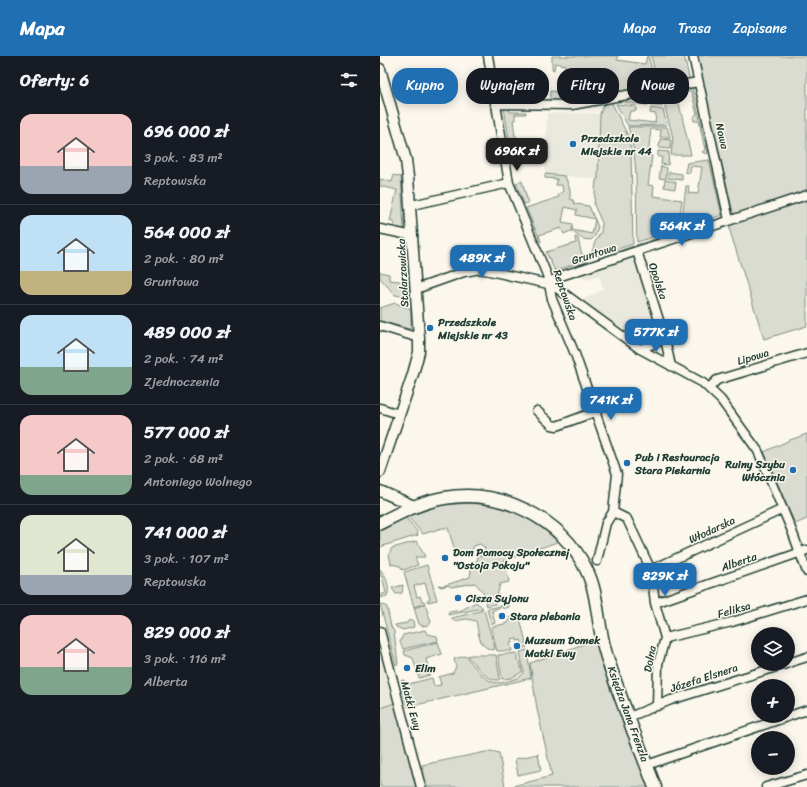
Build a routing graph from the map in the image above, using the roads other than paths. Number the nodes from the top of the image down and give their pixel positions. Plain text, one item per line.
1 (488, 56) edge
2 (693, 56) edge
3 (490, 68) edge
4 (380, 69) edge
5 (698, 82) junction
6 (496, 104) joint
7 (509, 183) junction
8 (807, 195) edge
9 (412, 204) junction
10 (729, 220) junction
11 (380, 229) edge
12 (413, 236) junction
13 (637, 252) junction
14 (548, 284) junction
15 (416, 289) junction
16 (380, 326) edge
17 (419, 338) junction
18 (665, 339) junction
19 (640, 349) junction
20 (807, 353) edge
21 (672, 366) junction
22 (709, 388) junction
23 (380, 408) edge
24 (597, 411) junction
25 (537, 412) dead end
26 (399, 414) junction
27 (380, 472) edge
28 (380, 491) edge
29 (414, 506) junction
30 (783, 509) junction
31 (613, 512) junction
32 (380, 523) edge
33 (803, 552) edge
34 (597, 561) dead end
35 (651, 570) junction
36 (807, 572) edge
37 (807, 599) edge
38 (655, 603) junction
39 (380, 631) edge
40 (665, 638) junction
41 (807, 657) edge
42 (795, 661) edge
43 (765, 671) edge
44 (657, 706) junction
45 (807, 710) edge
46 (629, 717) junction
47 (646, 765) junction
48 (807, 775) edge
49 (421, 787) edge
50 (655, 787) edge
51 (766, 787) edge

1 - 3 street, Reptowska
2 - 5 street, Nowa
4 - 9 street, Stolarzowicka
5 - 6 street
5 - 10 street, Nowa
6 - 7 street, Reptowska
7 - 9 street
7 - 14 street, Reptowska
8 - 10 street, Gruntowa
9 - 12 street, Stolarzowicka
10 - 13 street, Gruntowa
11 - 12 street
12 - 15 street, Stolarzowicka
13 - 14 street, Gruntowa
13 - 18 street, Opolska
14 - 15 street
14 - 19 street
14 - 24 street, Reptowska
15 - 17 street, Stolarzowicka
16 - 17 street
17 - 26 street, Stolarzowicka
18 - 19 street
18 - 21 street, Opolska
19 - 21 street
20 - 22 street, Lipowa
21 - 22 street
22 - 30 street
23 - 26 street
24 - 25 street
24 - 31 street, Reptowska
26 - 27 street, Stolarzowicka
28 - 29 street
29 - 32 main road, Księdza Jana Frenzla
29 - 46 main road, Księdza Jana Frenzla
30 - 33 street
30 - 35 street, Włodarska
31 - 34 street, Reptowska
31 - 35 street, Dolna
33 - 36 street
33 - 38 street, Alberta
35 - 38 street, Dolna
37 - 40 street, Feliksa
38 - 40 street, Dolna
39 - 49 street, Matki Ewy
40 - 44 street, Dolna
41 - 42 street, Józefa Elsnera
43 - 44 street, Józefa Elsnera
44 - 46 street, Józefa Elsnera
45 - 47 street
46 - 47 main road, Księdza Jana Frenzla
47 - 50 main road, Księdza Jana Frenzla
48 - 51 street

